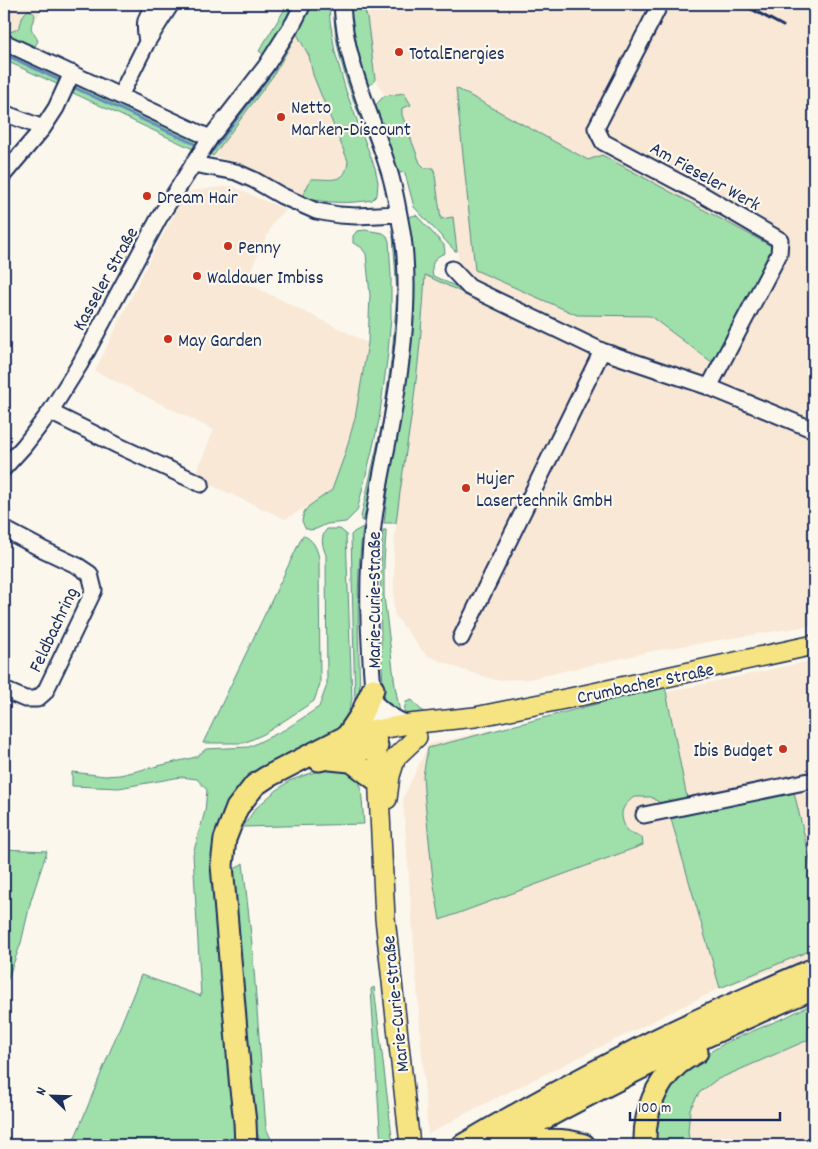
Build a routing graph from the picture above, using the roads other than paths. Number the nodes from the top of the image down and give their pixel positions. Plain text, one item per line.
1 (155, 4) edge
2 (171, 4) edge
3 (303, 4) edge
4 (342, 4) edge
5 (660, 4) edge
6 (4, 42) edge
7 (147, 42) junction
8 (69, 80) junction
9 (120, 96) junction
10 (4, 113) edge
11 (43, 128) junction
12 (202, 150) junction
13 (4, 174) edge
14 (399, 214) junction
15 (452, 269) dead end
16 (602, 350) junction
17 (709, 387) junction
18 (50, 412) junction
19 (814, 430) edge
20 (4, 468) edge
21 (201, 484) dead end
22 (4, 529) edge
23 (461, 638) dead end
24 (814, 645) edge
25 (4, 690) edge
26 (373, 696) junction
27 (413, 731) junction
28 (347, 736) junction
29 (376, 738) junction
30 (327, 758) junction
31 (290, 766) junction
32 (814, 780) edge
33 (378, 781) junction
34 (644, 815) dead end
35 (382, 832) junction
36 (814, 969) edge
37 (814, 988) edge
38 (783, 1001) junction
39 (245, 1122) junction
40 (467, 1143) edge
41 (246, 1145) edge
42 (252, 1145) edge
43 (410, 1145) edge
44 (496, 1145) edge
45 (520, 1145) edge
46 (584, 1145) edge
47 (645, 1145) edge

1 - 7 street
2 - 7 street
3 - 12 street, Kasseler Straße
4 - 14 street, Marie-Curie-Straße
5 - 17 street, Am Fieseler Werk
6 - 8 street
7 - 9 street
8 - 9 street
8 - 11 street
9 - 12 street
10 - 11 street
11 - 13 street
12 - 14 street
12 - 18 street, Kasseler Straße
14 - 26 street, Marie-Curie-Straße
15 - 16 street
16 - 17 street
16 - 23 street
17 - 19 street
18 - 20 street, Kasseler Straße
18 - 21 street
22 - 25 street, Feldbachring
24 - 27 main road, Crumbacher Straße
26 - 27 street
26 - 28 highway
26 - 29 street, Marie-Curie-Straße
27 - 29 main road, Crumbacher Straße
27 - 35 main road
28 - 29 highway
28 - 31 highway
29 - 30 highway
29 - 33 main road, Marie-Curie-Straße
30 - 31 highway
30 - 33 highway
31 - 39 highway
32 - 34 street
33 - 35 main road, Marie-Curie-Straße
35 - 43 main road, Marie-Curie-Straße
36 - 40 highway
37 - 38 highway
38 - 44 highway
38 - 47 highway
39 - 41 highway
39 - 42 highway
45 - 46 highway

